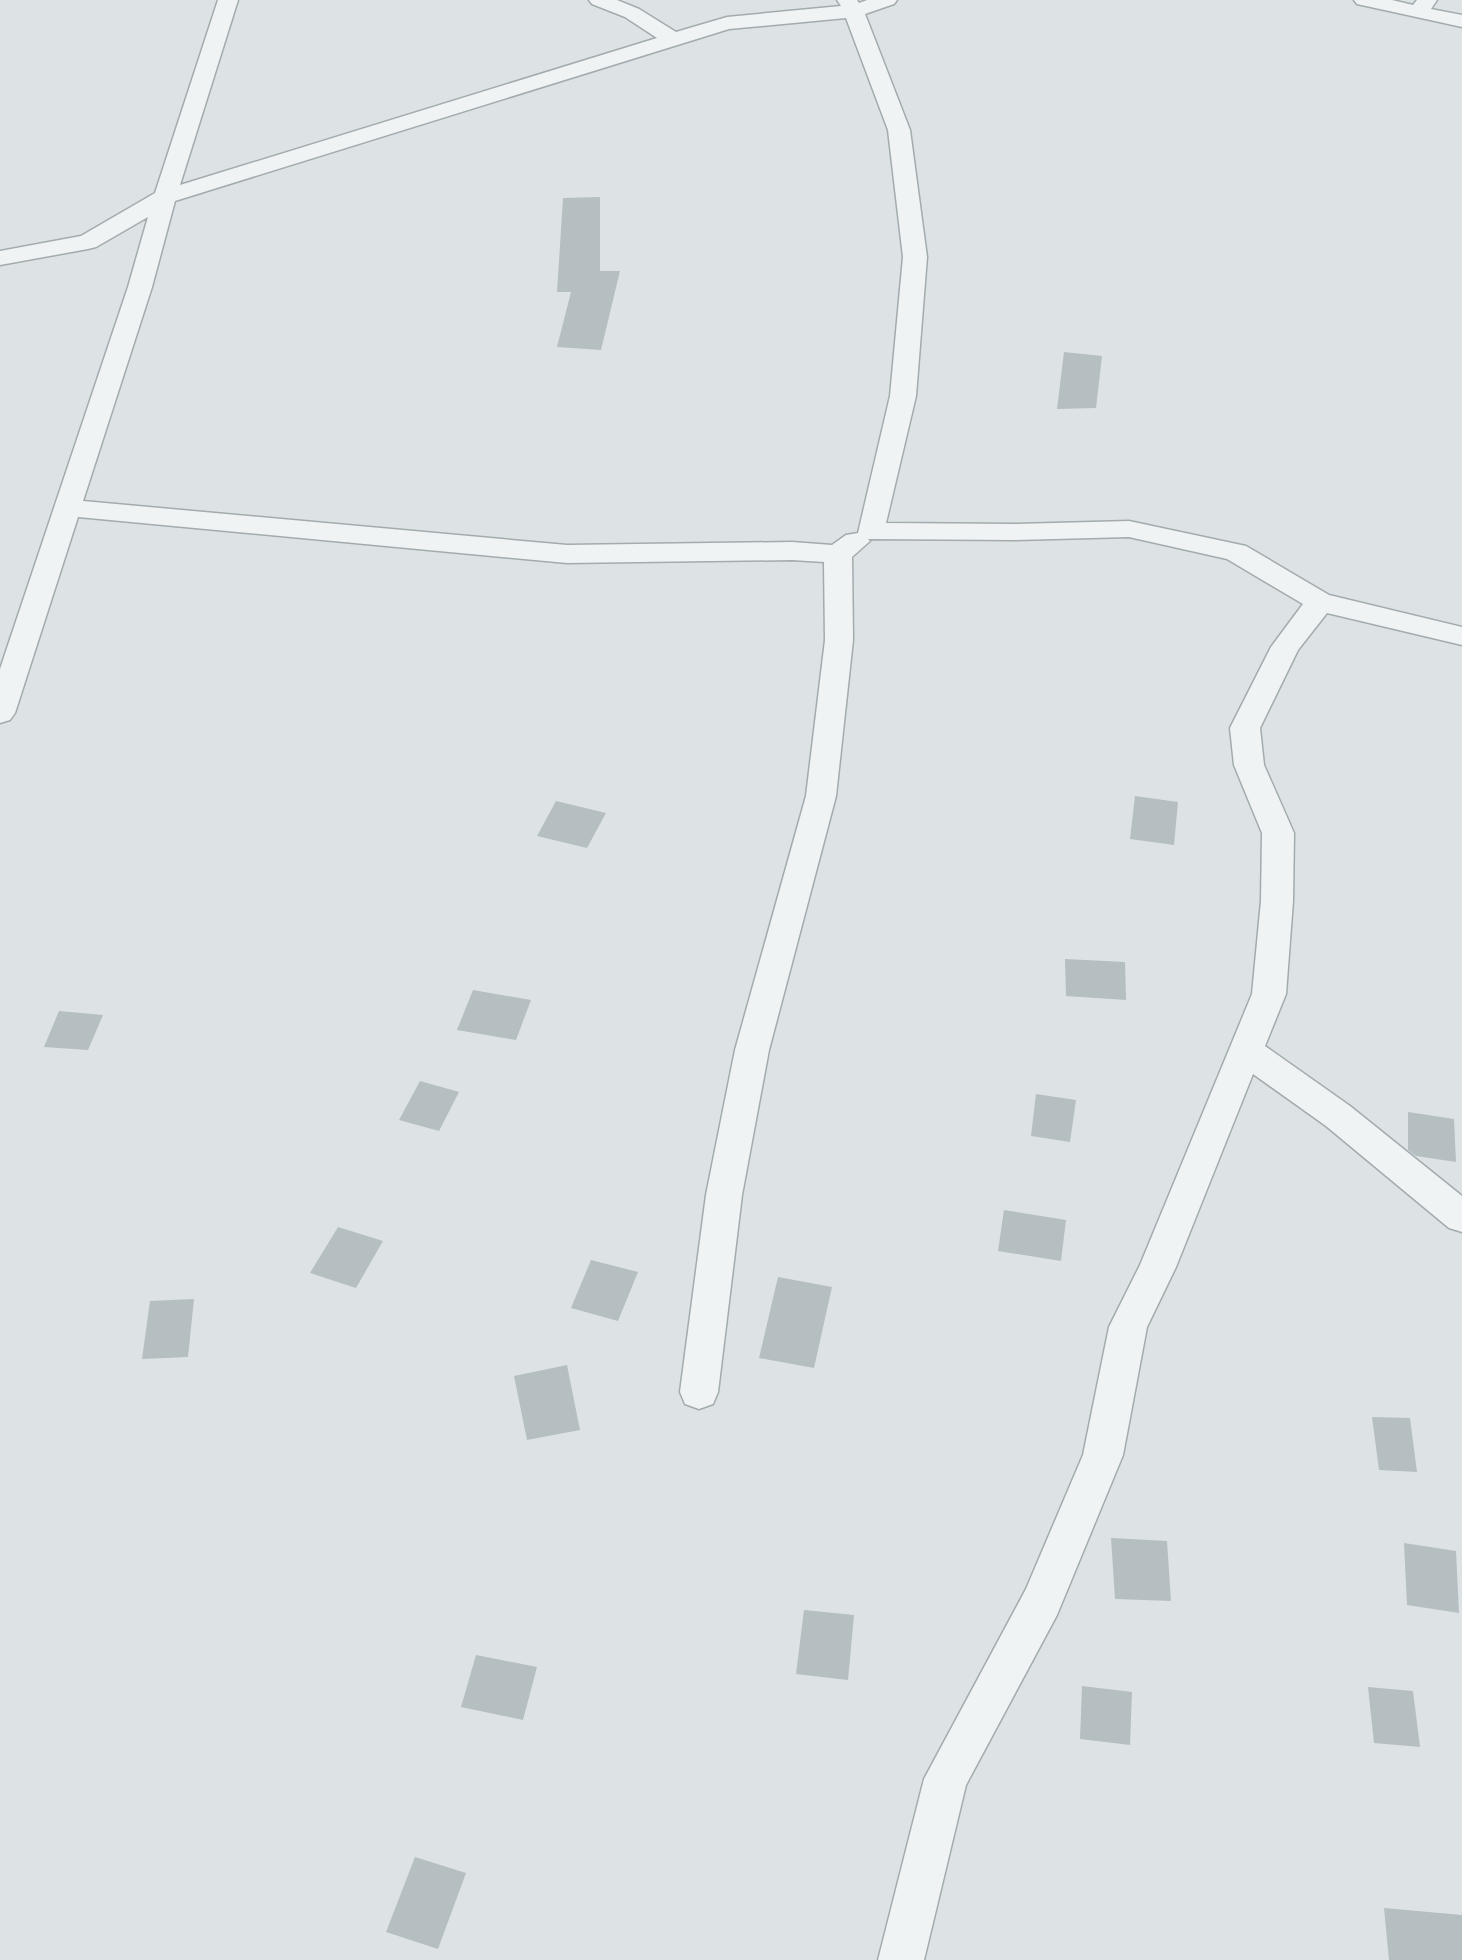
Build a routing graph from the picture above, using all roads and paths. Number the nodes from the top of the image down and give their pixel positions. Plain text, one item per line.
1 (228, 0) edge
2 (599, 0) edge
3 (887, 0) edge
4 (1364, 0) edge
5 (850, 5) edge
6 (1423, 6) edge
7 (1462, 21) edge
8 (673, 39) junction
9 (165, 197) junction
10 (0, 258) edge
11 (67, 508) junction
12 (870, 531) junction
13 (838, 554) junction
14 (1320, 602) junction
15 (1462, 636) edge
16 (0, 713) edge
17 (1246, 1051) junction
18 (1462, 1217) edge
19 (699, 1392) dead end
20 (901, 1960) edge

1 - 9 street
2 - 8 street
3 - 5 street
4 - 6 street
5 - 8 street
5 - 12 street
6 - 7 street
8 - 9 street
9 - 10 street
9 - 11 street
11 - 13 street
11 - 16 street
12 - 13 street
12 - 14 street
13 - 19 street
14 - 15 street
14 - 17 street
17 - 18 street
17 - 20 street

